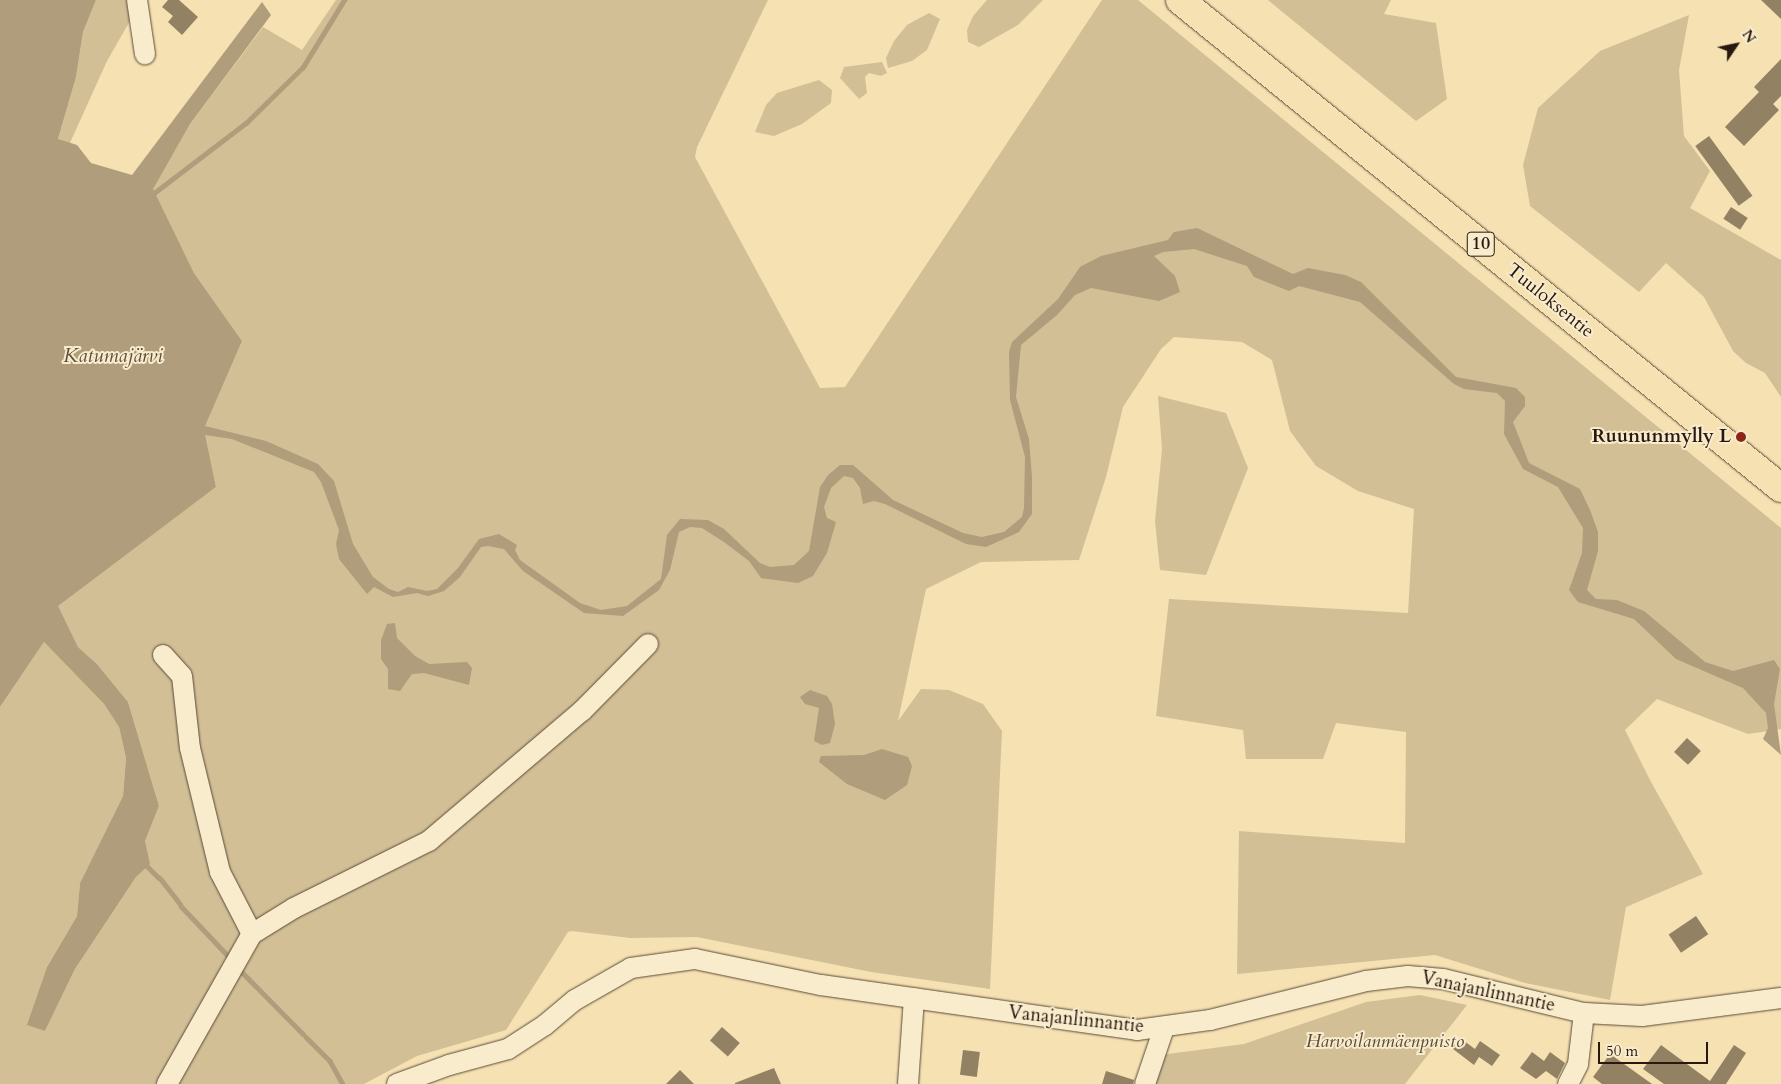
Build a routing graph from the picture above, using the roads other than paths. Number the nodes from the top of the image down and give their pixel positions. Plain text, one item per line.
1 (137, 0) edge
2 (1180, 0) edge
3 (145, 54) dead end
4 (1781, 488) edge
5 (648, 644) dead end
6 (163, 656) dead end
7 (252, 934) junction
8 (914, 998) junction
9 (1781, 998) edge
10 (1584, 1013) junction
11 (1164, 1028) junction
12 (167, 1084) edge
13 (397, 1084) edge
14 (908, 1084) edge
15 (1145, 1084) edge
16 (1568, 1084) edge

1 - 3 street
2 - 4 highway, Tuuloksentie / 10
5 - 7 street
6 - 7 street
7 - 12 street
8 - 11 street, Vanajanlinnantie
8 - 13 street, Vanajanlinnantie
8 - 14 street
9 - 10 street, Vanajanlinnantie
10 - 11 street, Vanajanlinnantie
10 - 16 street
11 - 15 street

